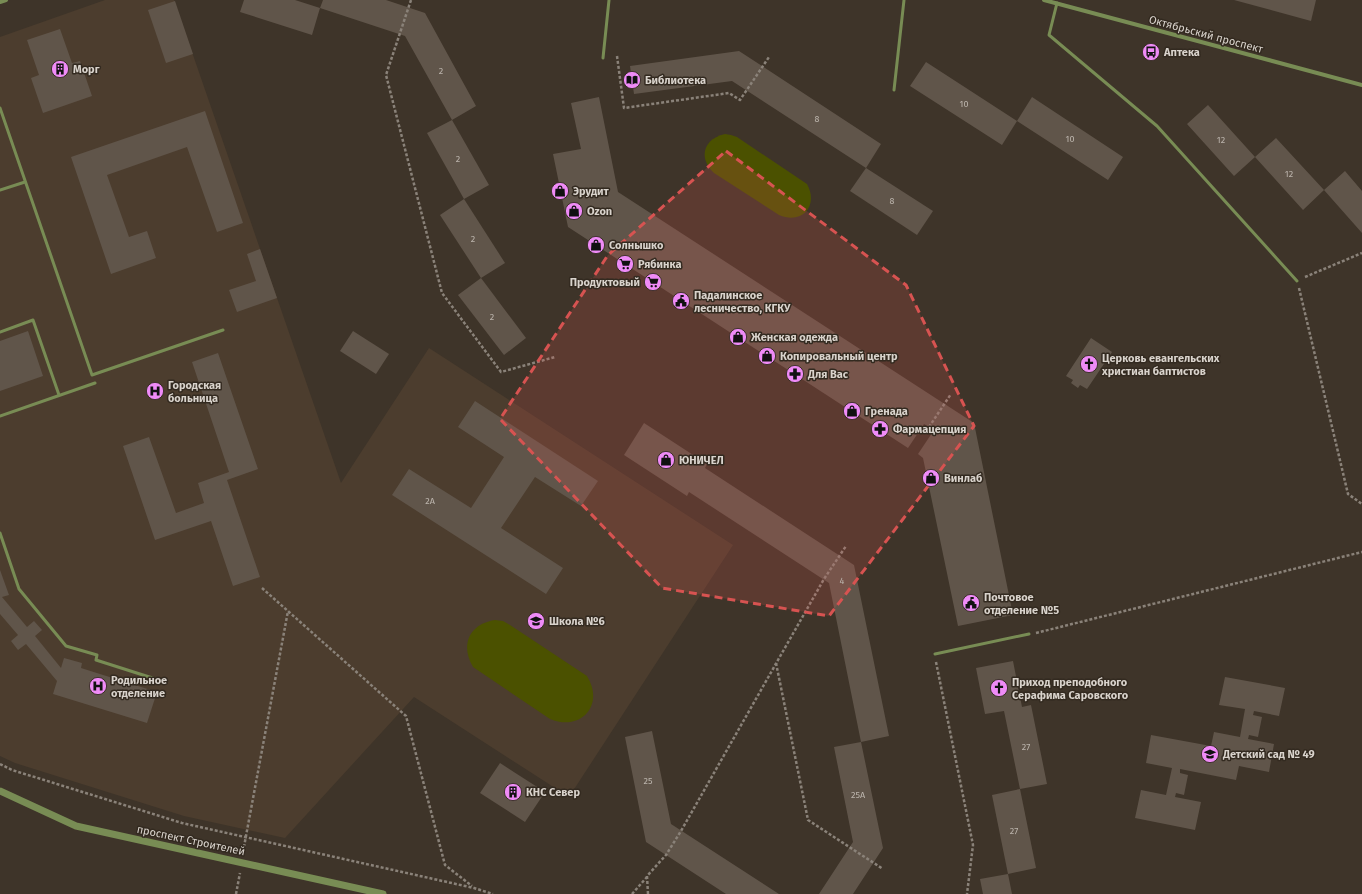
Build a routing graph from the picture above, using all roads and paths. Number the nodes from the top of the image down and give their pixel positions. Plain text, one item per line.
1 (6, 0) edge
2 (411, 0) edge
3 (609, 0) edge
4 (904, 0) edge
5 (1044, 0) edge
6 (0, 2) edge
7 (1057, 3) junction
8 (617, 56) dead end
9 (769, 57) dead end
10 (603, 58) dead end
11 (1362, 86) edge
12 (894, 90) dead end
13 (0, 108) edge
14 (25, 182) junction
15 (0, 190) edge
16 (1362, 253) edge
17 (1297, 280) junction
18 (223, 330) dead end
19 (0, 332) edge
20 (555, 357) dead end
21 (94, 383) dead end
22 (951, 394) dead end
23 (59, 395) junction
24 (0, 416) edge
25 (929, 427) dead end
26 (1362, 504) edge
27 (0, 533) edge
28 (846, 546) dead end
29 (1362, 552) edge
30 (262, 588) dead end
31 (288, 611) junction
32 (1029, 634) joint
33 (935, 654) joint
34 (776, 663) junction
35 (165, 682) dead end
36 (0, 764) edge
37 (0, 791) edge
38 (246, 837) junction
39 (242, 862) junction
40 (883, 869) dead end
41 (647, 876) junction
42 (474, 888) junction
43 (236, 894) edge
44 (383, 894) edge
45 (493, 894) edge
46 (632, 894) edge
47 (648, 894) edge
48 (967, 894) edge

1 - 6 street
2 - 20 path
3 - 10 lane
4 - 12 lane
5 - 7 street, Октябрьский проспект
7 - 11 street, Октябрьский проспект
7 - 17 lane
8 - 9 path
13 - 14 lane
14 - 15 lane
14 - 18 lane
16 - 17 path
17 - 26 path
19 - 23 lane
21 - 23 lane
22 - 25 path
23 - 24 lane
27 - 35 lane
28 - 34 path
29 - 32 path
30 - 31 path
31 - 38 path
31 - 42 path
32 - 33 lane
33 - 48 path
34 - 40 path
34 - 41 path
36 - 38 path
37 - 39 street, проспект Строителей
38 - 39 path
38 - 42 path
39 - 43 path
39 - 44 street, проспект Строителей
41 - 46 path
41 - 47 path
42 - 45 path

